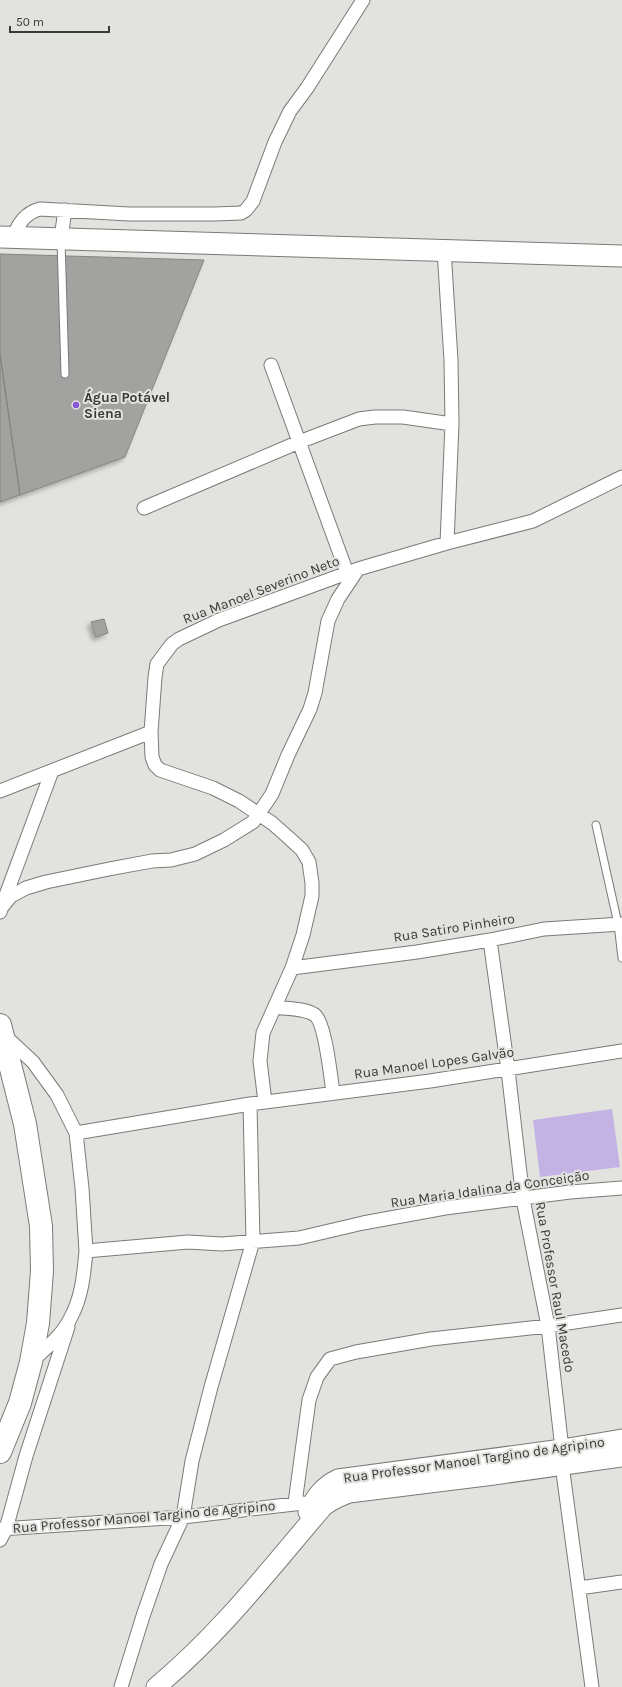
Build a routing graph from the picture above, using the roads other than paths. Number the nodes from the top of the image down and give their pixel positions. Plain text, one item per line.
1 (363, 0) edge
2 (66, 210) junction
3 (6, 237) edge
4 (61, 238) junction
5 (444, 250) junction
6 (622, 256) edge
7 (271, 365) dead end
8 (64, 374) dead end
9 (452, 424) junction
10 (299, 442) junction
11 (622, 477) edge
12 (144, 508) dead end
13 (447, 543) junction
14 (353, 571) junction
15 (151, 732) junction
16 (52, 771) junction
17 (0, 791) edge
18 (259, 814) junction
19 (596, 825) dead end
20 (1, 909) edge
21 (620, 924) edge
22 (490, 940) junction
23 (622, 958) edge
24 (292, 968) junction
25 (275, 1007) junction
26 (1, 1029) edge
27 (622, 1051) edge
28 (508, 1070) junction
29 (334, 1093) junction
30 (265, 1102) junction
31 (250, 1104) junction
32 (76, 1133) junction
33 (622, 1188) edge
34 (523, 1199) junction
35 (253, 1241) junction
36 (86, 1251) junction
37 (622, 1315) edge
38 (71, 1318) junction
39 (548, 1326) junction
40 (31, 1362) junction
41 (622, 1439) edge
42 (0, 1452) edge
43 (562, 1457) junction
44 (622, 1457) edge
45 (310, 1505) junction
46 (183, 1517) junction
47 (2, 1533) edge
48 (622, 1582) edge
49 (579, 1588) junction
50 (121, 1687) edge
51 (156, 1687) edge
52 (592, 1687) edge

1 - 2 street
2 - 3 street
2 - 4 street
3 - 4 main road
4 - 5 main road
4 - 8 lane
5 - 6 main road
5 - 9 street
7 - 10 street
9 - 10 street
9 - 13 street
10 - 12 street
10 - 14 street
11 - 13 street, Rua Manoel Severino Neto
13 - 14 street, Rua Manoel Severino Neto
14 - 15 street, Rua Manoel Severino Neto
14 - 18 street
15 - 16 street
15 - 18 street, Rua Manoel Severino Neto
16 - 17 street
16 - 20 street
18 - 20 street
18 - 24 street, Rua Manoel Severino Neto
19 - 21 lane
21 - 22 street, Rua Satiro Pinheiro
21 - 23 lane
22 - 24 street, Rua Satiro Pinheiro
22 - 28 street, Rua Professor Raul Macedo
24 - 25 street, Rua Manoel Severino Neto
25 - 29 street
25 - 30 street, Rua Manoel Severino Neto
26 - 32 street
26 - 40 highway
27 - 28 street, Rua Manoel Lopes Galvão
28 - 29 street, Rua Manoel Lopes Galvão
28 - 34 street, Rua Professor Raul Macedo
29 - 30 street, Rua Manoel Lopes Galvão
30 - 31 street, Rua Manoel Lopes Galvão
31 - 32 street, Rua Manoel Lopes Galvão
31 - 35 street
32 - 36 street
33 - 34 street, Rua Maria Idalina da Conceição
34 - 35 street, Rua Maria Idalina da Conceição
34 - 39 street, Rua Professor Raul Macedo
35 - 36 street, Rua Maria Idalina da Conceição
35 - 46 street
36 - 38 street
37 - 39 street
38 - 40 street
38 - 47 street
39 - 43 street, Rua Professor Raul Macedo
39 - 45 street
40 - 42 highway
41 - 43 street, Rua Professor Manoel Targino de Agripino
43 - 44 street, Rua Professor Manoel Targino de Agripino
43 - 45 street, Rua Professor Manoel Targino de Agripino
43 - 49 street, Rua Professor Raul Macedo
45 - 46 street, Rua Professor Manoel Targino de Agripino
45 - 51 street
46 - 47 street, Rua Professor Manoel Targino de Agripino
46 - 50 street
48 - 49 street
49 - 52 street, Rua Professor Raul Macedo

